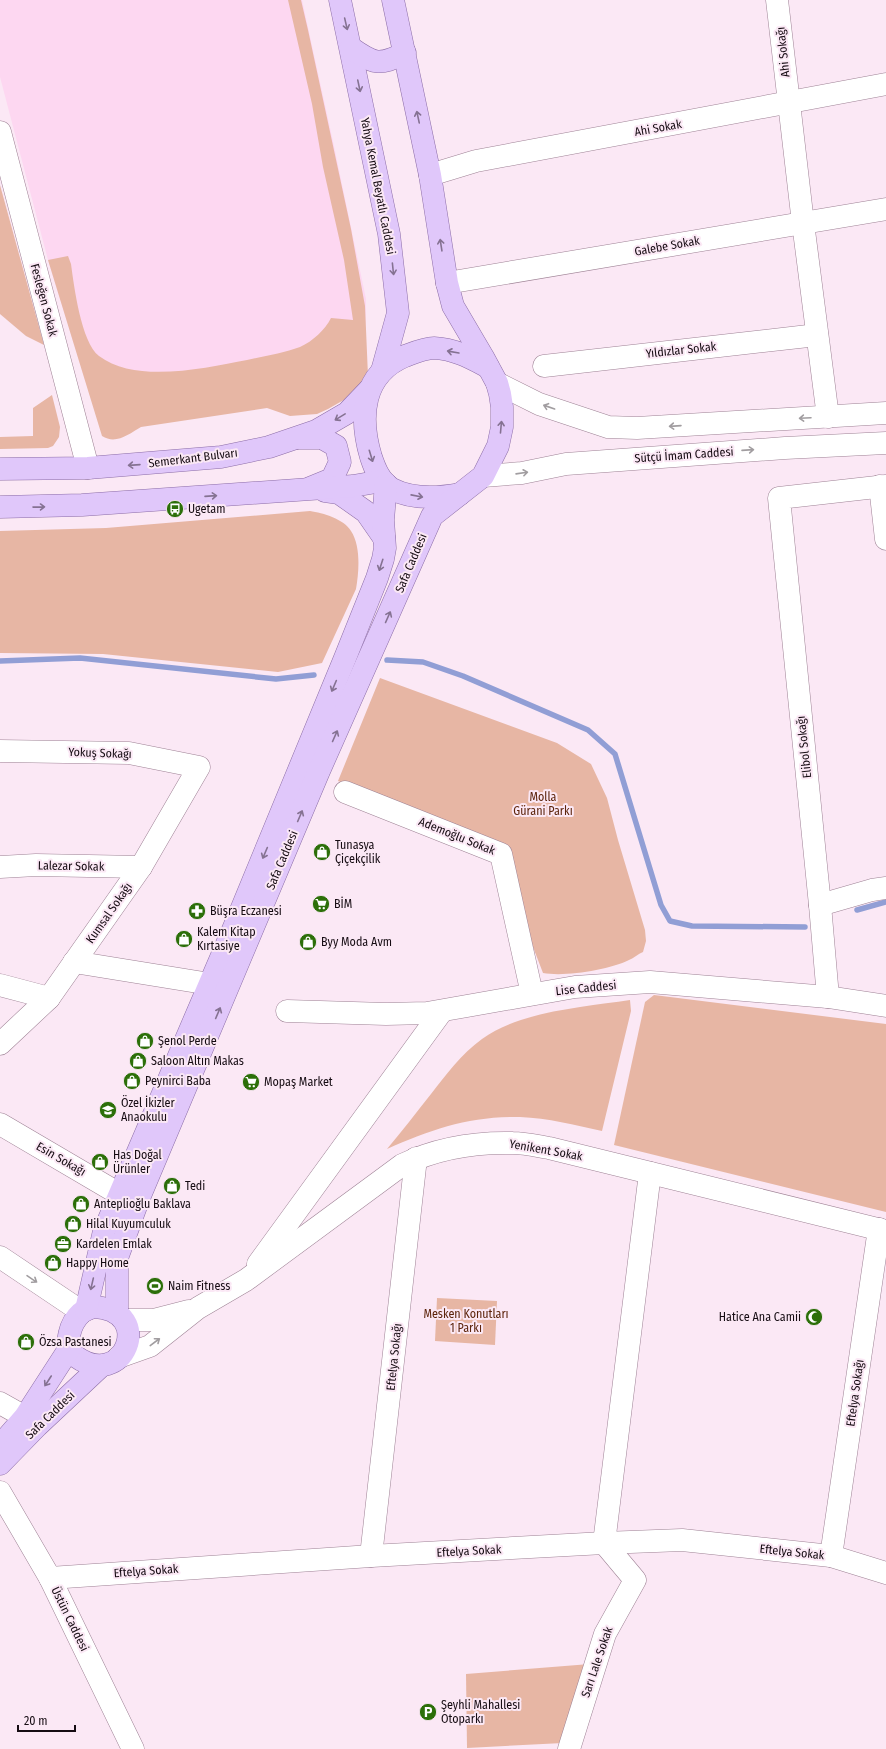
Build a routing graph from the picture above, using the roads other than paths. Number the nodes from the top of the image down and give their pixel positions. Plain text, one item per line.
1 (340, 0) edge
2 (393, 0) edge
3 (777, 0) edge
4 (351, 48) junction
5 (405, 53) junction
6 (886, 84) edge
7 (789, 104) junction
8 (0, 132) edge
9 (430, 175) junction
10 (886, 209) edge
11 (803, 223) junction
12 (447, 283) junction
13 (817, 335) junction
14 (544, 366) dead end
15 (382, 370) junction
16 (492, 375) junction
17 (369, 390) junction
18 (886, 414) edge
19 (828, 417) junction
20 (295, 438) junction
21 (886, 443) edge
22 (88, 468) junction
23 (0, 469) edge
24 (483, 476) junction
25 (384, 483) junction
26 (883, 486) edge
27 (306, 490) junction
28 (462, 493) junction
29 (0, 508) edge
30 (384, 538) junction
31 (886, 539) edge
32 (0, 752) edge
33 (198, 767) joint
34 (345, 792) dead end
35 (0, 866) edge
36 (141, 867) junction
37 (886, 888) edge
38 (820, 905) junction
39 (74, 962) junction
40 (210, 984) junction
41 (0, 985) edge
42 (532, 994) junction
43 (828, 997) junction
44 (49, 998) junction
45 (886, 1006) edge
46 (287, 1011) dead end
47 (442, 1011) junction
48 (0, 1043) edge
49 (0, 1124) edge
50 (416, 1158) junction
51 (650, 1173) junction
52 (121, 1195) junction
53 (883, 1230) edge
54 (0, 1257) edge
55 (246, 1280) junction
56 (198, 1308) junction
57 (84, 1311) junction
58 (120, 1316) junction
59 (70, 1349) junction
60 (110, 1362) junction
61 (0, 1403) edge
62 (25, 1417) junction
63 (0, 1446) edge
64 (0, 1464) edge
65 (0, 1492) edge
66 (604, 1543) junction
67 (371, 1556) junction
68 (831, 1556) junction
69 (886, 1573) edge
70 (50, 1578) junction
71 (133, 1749) edge
72 (569, 1749) edge

1 -> 4 main road, Yahya Kemal Beyatlı Caddesi
2 - 5 main road
3 - 7 street, Ahi Sokağı
4 - 5 main road
4 -> 15 main road, Yahya Kemal Beyatlı Caddesi
9 -> 5 main road
6 - 7 street, Ahi Sokak
7 - 9 street, Ahi Sokak
7 - 11 street, Ahi Sokağı
8 - 22 street, Fesleğen Sokak
12 -> 9 main road
10 - 11 street, Galebe Sokak
11 - 12 street, Galebe Sokak
11 - 13 street, Ahi Sokağı
12 - 16 main road
13 - 14 street, Yıldızlar Sokak
13 - 19 street, Ahi Sokağı
16 -> 15 main road
15 - 17 main road
19 -> 16 street
24 -> 16 main road
17 -> 20 main road, Semerkant Bulvarı
17 -> 25 main road
18 - 19 street
20 -> 22 main road, Semerkant Bulvarı
20 - 27 main road
24 -> 21 street, Sütçü İmam Caddesi
22 - 23 main road, Semerkant Bulvarı
24 - 28 main road, Safa Caddesi
25 - 27 main road
25 -> 28 main road
25 - 30 main road, Safa Caddesi
26 - 31 street
26 - 38 street, Elibol Sokağı
29 -> 27 main road
27 - 30 main road
58 -> 28 main road, Safa Caddesi
30 -> 40 main road, Safa Caddesi
32 - 33 street, Yokuş Sokağı
33 - 36 street, Kumsal Sokağı
34 - 42 street, Ademoğlu Sokak
35 - 36 street, Lalezar Sokak
36 - 39 street, Kumsal Sokağı
37 - 38 street
38 - 43 street, Elibol Sokağı
39 - 40 street
39 - 44 street, Kumsal Sokağı
40 - 52 main road, Safa Caddesi
41 - 44 street
42 - 43 street, Lise Caddesi
42 - 47 street, Lise Caddesi
43 - 45 street, Lise Caddesi
44 - 48 street, Kumsal Sokağı
46 - 47 street, Lise Caddesi
47 - 55 street
49 - 52 street, Esin Sokağı
50 - 51 street, Yenikent Sokak
50 - 55 street, Yenikent Sokak
50 - 67 street, Eftelya Sokağı
51 - 53 street, Yenikent Sokak
51 - 66 street
52 -> 57 main road, Safa Caddesi
53 - 68 street, Eftelya Sokağı
54 -> 57 street
55 - 56 street, Yenikent Sokak
56 - 58 street, Yenikent Sokak
60 -> 56 street, Yenikent Sokak
57 - 58 main road
57 - 59 main road
58 - 60 main road
59 - 60 main road
59 -> 62 main road, Safa Caddesi
60 - 64 main road, Safa Caddesi
61 - 62 street
62 - 63 main road, Safa Caddesi
65 - 70 street, Üstün Caddesi
66 - 67 street, Eftelya Sokak
66 - 68 street, Eftelya Sokak
66 - 72 street, Sarı Lale Sokak
67 - 70 street, Eftelya Sokak
68 - 69 street, Eftelya Sokak
70 - 71 street, Üstün Caddesi

